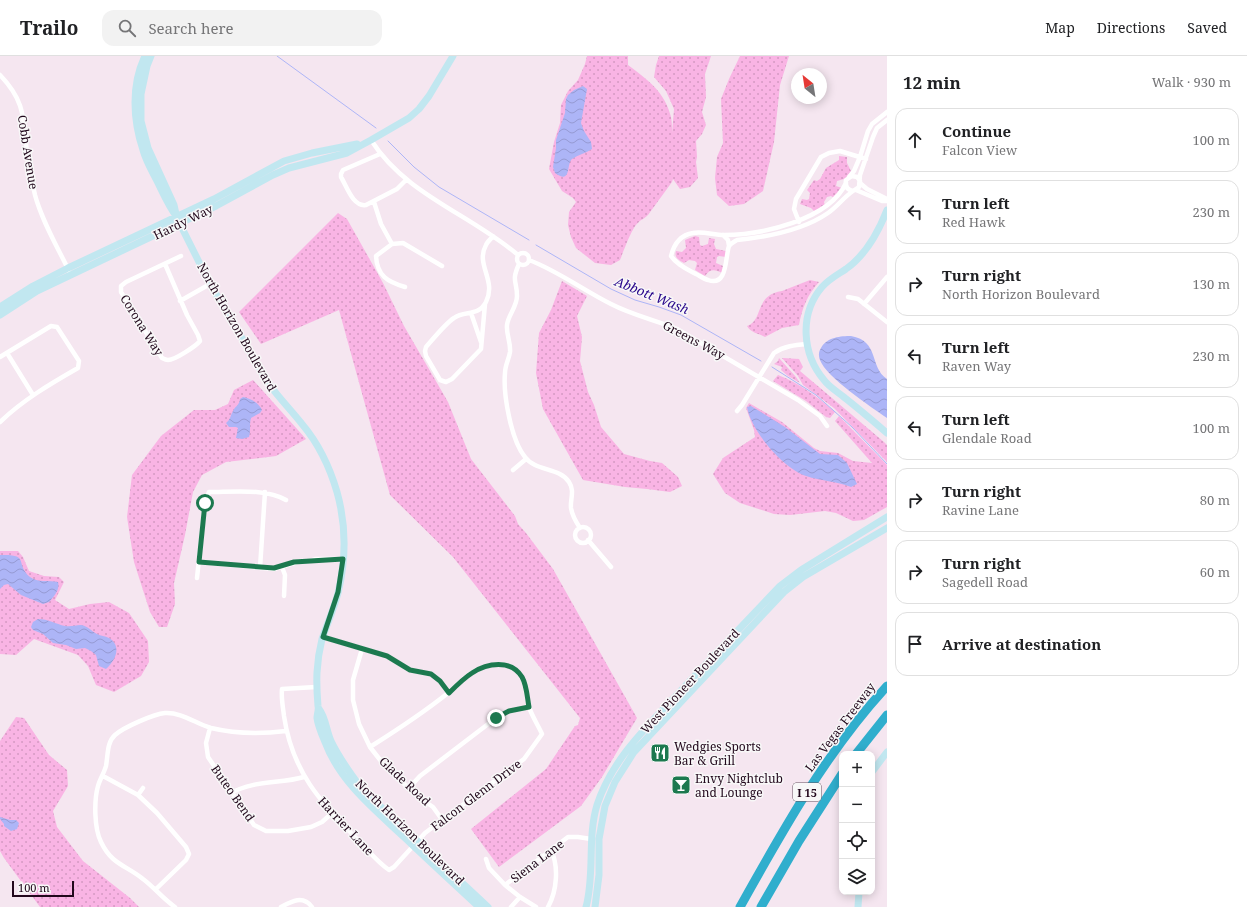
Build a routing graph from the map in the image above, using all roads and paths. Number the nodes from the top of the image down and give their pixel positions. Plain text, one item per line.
1 (145, 56) edge
2 (151, 56) edge
3 (453, 56) edge
4 (0, 75) edge
5 (887, 112) edge
6 (887, 120) edge
7 (371, 140) junction
8 (380, 154) junction
9 (860, 157) junction
10 (866, 159) junction
11 (850, 177) junction
12 (406, 180) junction
13 (860, 182) junction
14 (846, 183) junction
15 (855, 190) junction
16 (887, 200) edge
17 (374, 202) junction
18 (887, 210) edge
19 (176, 216) junction
20 (798, 221) junction
21 (180, 223) junction
22 (801, 226) junction
23 (723, 235) junction
24 (494, 236) junction
25 (392, 244) junction
26 (729, 246) junction
27 (518, 255) junction
28 (181, 256) dead end
29 (529, 260) junction
30 (165, 264) junction
31 (519, 264) junction
32 (442, 266) dead end
33 (68, 268) junction
34 (71, 276) junction
35 (887, 277) edge
36 (210, 284) junction
37 (405, 287) dead end
38 (848, 297) dead end
39 (180, 301) junction
40 (485, 304) junction
41 (864, 304) junction
42 (0, 307) edge
43 (471, 313) junction
44 (0, 315) edge
45 (887, 322) edge
46 (482, 344) junction
47 (807, 344) junction
48 (7, 353) junction
49 (0, 358) edge
50 (759, 376) junction
51 (33, 395) junction
52 (737, 411) dead end
53 (0, 422) edge
54 (827, 426) dead end
55 (887, 433) edge
56 (526, 458) junction
57 (513, 470) dead end
58 (265, 492) junction
59 (286, 500) dead end
60 (887, 517) edge
61 (580, 528) junction
62 (887, 528) edge
63 (588, 540) junction
64 (343, 559) junction
65 (199, 562) junction
66 (282, 567) junction
67 (611, 567) dead end
68 (260, 568) junction
69 (197, 578) dead end
70 (284, 596) dead end
71 (323, 637) junction
72 (362, 649) junction
73 (887, 686) edge
74 (316, 687) junction
75 (449, 693) junction
76 (529, 707) junction
77 (887, 715) edge
78 (210, 728) junction
79 (286, 731) junction
80 (370, 747) junction
81 (858, 751) edge
82 (887, 752) edge
83 (875, 768) edge
84 (103, 776) junction
85 (304, 777) junction
86 (839, 779) edge
87 (143, 788) dead end
88 (409, 788) junction
89 (231, 793) junction
90 (138, 795) junction
91 (331, 814) junction
92 (443, 821) junction
93 (591, 839) junction
94 (415, 844) junction
95 (550, 850) junction
96 (486, 859) dead end
97 (389, 870) joint
98 (506, 885) junction
99 (156, 889) junction
100 (859, 895) edge
101 (520, 897) junction
102 (175, 907) edge
103 (281, 907) edge
104 (312, 907) edge
105 (479, 907) edge
106 (488, 907) edge
107 (511, 907) edge
108 (536, 907) edge
109 (548, 907) edge
110 (586, 907) edge
111 (595, 907) edge
112 (740, 907) edge
113 (761, 907) edge
114 (858, 907) edge

1 - 19 main road, North Horizon Boulevard
2 - 19 main road, North Horizon Boulevard
3 - 7 main road, Hardy Way
4 - 33 street, Cobb Avenue
5 - 9 street
6 - 10 street
7 - 8 street
7 - 19 main road, Hardy Way
7 - 21 main road, Hardy Way
8 - 12 street
8 - 17 street
9 - 10 street
9 - 11 street
9 - 20 street
10 - 13 street
11 - 13 street
11 - 14 street
12 - 17 street
12 - 24 street
13 - 15 street
13 - 16 street
14 - 15 street
14 - 20 street
15 - 16 street
15 - 22 street
17 - 25 street
18 - 47 main road
19 - 21 main road, North Horizon Boulevard
19 - 33 main road, Hardy Way
20 - 22 street
20 - 23 street
21 - 34 main road, Hardy Way
21 - 36 main road, North Horizon Boulevard
22 - 26 street
23 - 26 street
23 - 26 street
24 - 27 street
24 - 40 street
25 - 32 street
25 - 37 street
27 - 29 street
27 - 31 street
28 - 30 street
29 - 31 street
29 - 50 street, Greens Way
30 - 39 street
30 - 39 street, Corona Way
31 - 56 street
33 - 34 street, Cobb Avenue
33 - 42 main road, Hardy Way
34 - 44 main road, Hardy Way
35 - 41 street
36 - 39 street
36 - 64 main road, North Horizon Boulevard
38 - 41 street
40 - 43 street
40 - 46 street
41 - 45 street
43 - 46 street
43 - 46 street
47 - 50 street
47 - 55 main road
48 - 49 street
48 - 51 street
48 - 51 street
50 - 52 street
50 - 54 street, Greens Way
51 - 53 street
56 - 57 street
56 - 61 street
58 - 59 street
58 - 65 street
58 - 68 street
60 - 93 main road, West Pioneer Boulevard
61 - 63 street
61 - 63 street
62 - 111 main road, West Pioneer Boulevard
63 - 67 street
64 - 66 street
64 - 71 main road, North Horizon Boulevard
65 - 68 street
65 - 69 street
66 - 68 street
66 - 70 street
71 - 72 street
71 - 74 main road, North Horizon Boulevard
72 - 75 street
72 - 80 street, Glade Road
73 - 112 highway, Las Vegas Freeway / I 15
74 - 79 street, Harrier Lane
74 - 94 main road, North Horizon Boulevard
75 - 76 street
75 - 80 street
76 - 88 street
76 - 92 street, Falcon Glenn Drive
77 - 81 highway
78 - 79 street
78 - 84 street
78 - 89 street, Buteo Bend
79 - 85 street, Harrier Lane
80 - 88 street, Glade Road
82 - 83 main road
84 - 90 street
84 - 99 street
85 - 89 street
85 - 91 street, Harrier Lane
86 - 113 highway, I 15
87 - 90 street
88 - 92 street, Glade Road
89 - 91 street, Buteo Bend
90 - 99 street
91 - 97 street, Harrier Lane
92 - 94 street, Falcon Glenn Drive
93 - 95 street, Siena Lane
93 - 110 main road, West Pioneer Boulevard
94 - 97 street, Falcon Glenn Drive
94 - 105 main road, North Horizon Boulevard
94 - 106 main road, North Horizon Boulevard
95 - 98 street, Siena Lane
95 - 109 street
96 - 98 street
98 - 101 street
99 - 102 street
100 - 114 main road
101 - 107 street
101 - 108 street
103 - 104 street

